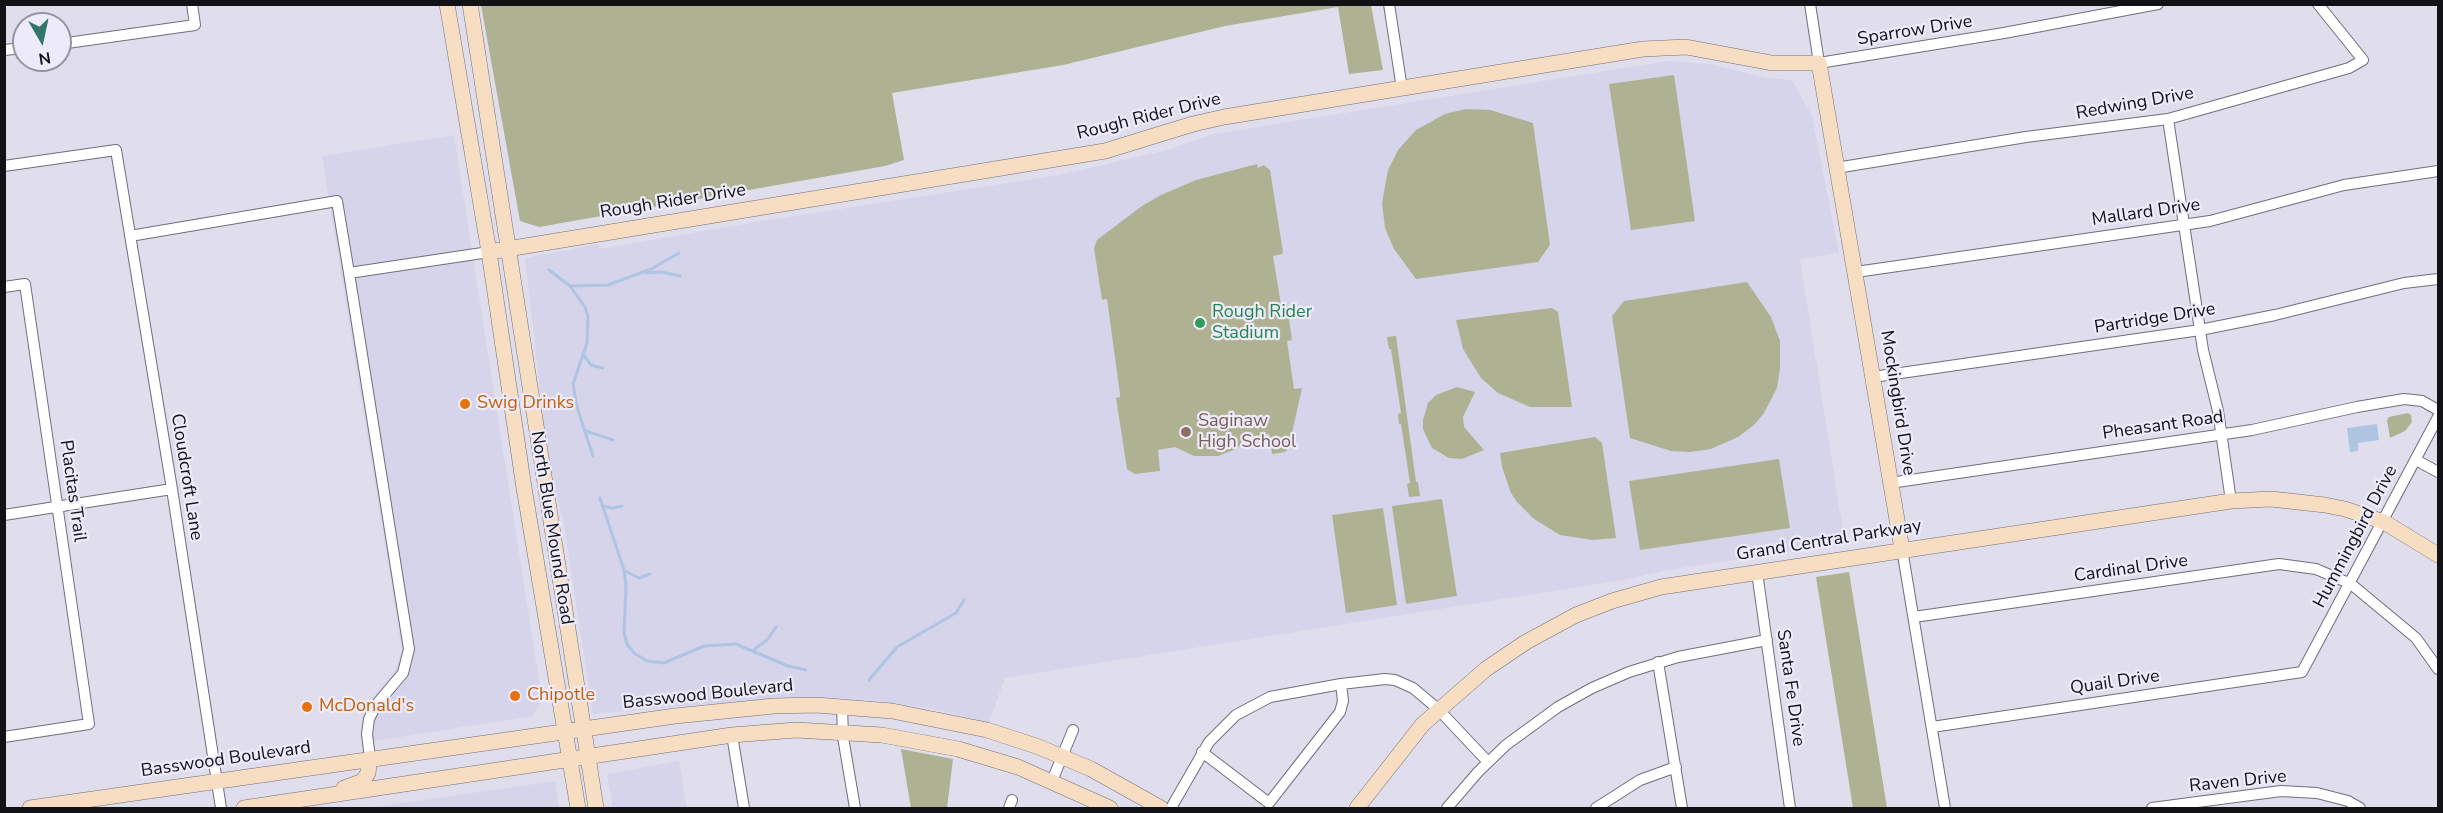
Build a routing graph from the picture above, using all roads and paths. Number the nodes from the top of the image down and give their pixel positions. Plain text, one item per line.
1 (192, 4) edge
2 (447, 4) edge
3 (470, 4) edge
4 (1389, 4) edge
5 (1810, 4) edge
6 (2158, 4) edge
7 (2318, 4) edge
8 (72, 42) edge
9 (1819, 63) junction
10 (1402, 89) junction
11 (2168, 119) junction
12 (4, 166) edge
13 (1836, 168) junction
14 (2439, 171) edge
15 (2184, 225) junction
16 (130, 236) junction
17 (508, 248) junction
18 (489, 252) junction
19 (1856, 272) junction
20 (349, 273) junction
21 (2439, 279) edge
22 (4, 287) edge
23 (2200, 330) junction
24 (1873, 377) junction
25 (508, 380) junction
26 (2439, 410) edge
27 (2439, 417) edge
28 (2222, 435) junction
29 (2416, 460) junction
30 (2439, 472) edge
31 (1890, 483) junction
32 (172, 489) junction
33 (547, 494) junction
34 (2231, 501) junction
35 (57, 507) junction
36 (4, 515) edge
37 (2384, 522) junction
38 (1902, 549) junction
39 (2439, 555) edge
40 (1757, 572) junction
41 (2351, 584) junction
42 (1914, 617) junction
43 (1767, 640) junction
44 (1658, 662) junction
45 (2439, 669) edge
46 (2302, 672) joint
47 (1341, 684) junction
48 (842, 706) junction
49 (1438, 709) junction
50 (1932, 726) junction
51 (583, 729) junction
52 (1073, 730) dead end
53 (565, 731) junction
54 (843, 731) junction
55 (732, 735) junction
56 (4, 737) edge
57 (1202, 752) junction
58 (1062, 757) junction
59 (370, 758) junction
60 (588, 758) junction
61 (570, 760) junction
62 (1488, 762) junction
63 (1676, 767) junction
64 (217, 781) junction
65 (1052, 781) junction
66 (329, 797) junction
67 (30, 808) edge
68 (221, 808) edge
69 (244, 808) edge
70 (578, 808) edge
71 (596, 808) edge
72 (744, 808) edge
73 (855, 808) edge
74 (1110, 808) edge
75 (1161, 808) edge
76 (1171, 808) edge
77 (1357, 808) edge
78 (1447, 808) edge
79 (1596, 808) edge
80 (1682, 808) edge
81 (1790, 808) edge
82 (1945, 808) edge
83 (2152, 808) edge
84 (2360, 808) edge

1 - 8 street
2 - 18 main road, North Blue Mound Road
3 - 17 main road, North Blue Mound Road
4 - 10 street
5 - 9 street, Mockingbird Drive
6 - 9 street, Sparrow Drive
7 - 11 street, Redwing Drive
9 - 10 main road, Rough Rider Drive
9 - 13 main road, Mockingbird Drive
10 - 17 main road, Rough Rider Drive
11 - 13 street, Redwing Drive
11 - 15 street
12 - 16 street, Cloudcroft Lane
13 - 19 main road, Mockingbird Drive
14 - 15 street, Mallard Drive
15 - 19 street, Mallard Drive
15 - 23 street
16 - 20 street
16 - 32 street, Cloudcroft Lane
17 - 18 main road, Rough Rider Drive
17 - 33 main road, North Blue Mound Road
18 - 20 street
18 - 25 main road, North Blue Mound Road
19 - 24 main road, Mockingbird Drive
20 - 59 street
21 - 23 street, Partridge Drive
22 - 35 street, Placitas Trail
23 - 24 street, Partridge Drive
23 - 28 street
24 - 31 main road, Mockingbird Drive
25 - 33 main road
25 - 53 main road, North Blue Mound Road
26 - 28 street, Pheasant Road
27 - 29 street, Hummingbird Drive
28 - 31 street, Pheasant Road
28 - 34 street
29 - 30 street
29 - 37 street, Hummingbird Drive
31 - 38 main road, Mockingbird Drive
32 - 35 street
32 - 64 street, Cloudcroft Lane
33 - 51 main road, North Blue Mound Road
34 - 37 main road, Grand Central Parkway
34 - 38 main road, Grand Central Parkway
35 - 36 street
35 - 56 street, Placitas Trail
37 - 39 main road, Grand Central Parkway
37 - 41 street, Hummingbird Drive
38 - 40 main road, Grand Central Parkway
38 - 42 street, Mockingbird Drive
40 - 43 street, Santa Fe Drive
40 - 49 main road, Grand Central Parkway
41 - 42 street, Cardinal Drive
41 - 45 street, Cardinal Drive
41 - 46 street, Hummingbird Drive
42 - 50 street, Mockingbird Drive
43 - 44 street
43 - 81 street, Santa Fe Drive
44 - 62 street
44 - 63 street
46 - 50 street, Quail Drive
47 - 49 street
47 - 57 street
47 - 57 street
48 - 51 main road, Basswood Boulevard
48 - 54 street
48 - 58 main road, Basswood Boulevard
49 - 62 street
49 - 77 main road, Grand Central Parkway
50 - 82 street, Mockingbird Drive
51 - 53 main road, Basswood Boulevard
51 - 60 main road, North Blue Mound Road
52 - 58 street
53 - 59 main road, Basswood Boulevard
53 - 61 main road, North Blue Mound Road
54 - 55 main road
54 - 65 main road
54 - 73 street
55 - 60 main road
55 - 72 street
57 - 76 street
58 - 65 street
58 - 75 main road, Basswood Boulevard
59 - 64 main road, Basswood Boulevard
59 - 66 main road
60 - 61 main road
60 - 71 main road, North Blue Mound Road
61 - 66 main road
61 - 70 main road, North Blue Mound Road
62 - 78 street
63 - 79 street
63 - 80 street
64 - 67 main road, Basswood Boulevard
64 - 68 street, Cloudcroft Lane
65 - 74 main road
66 - 69 main road
83 - 84 street, Raven Drive

